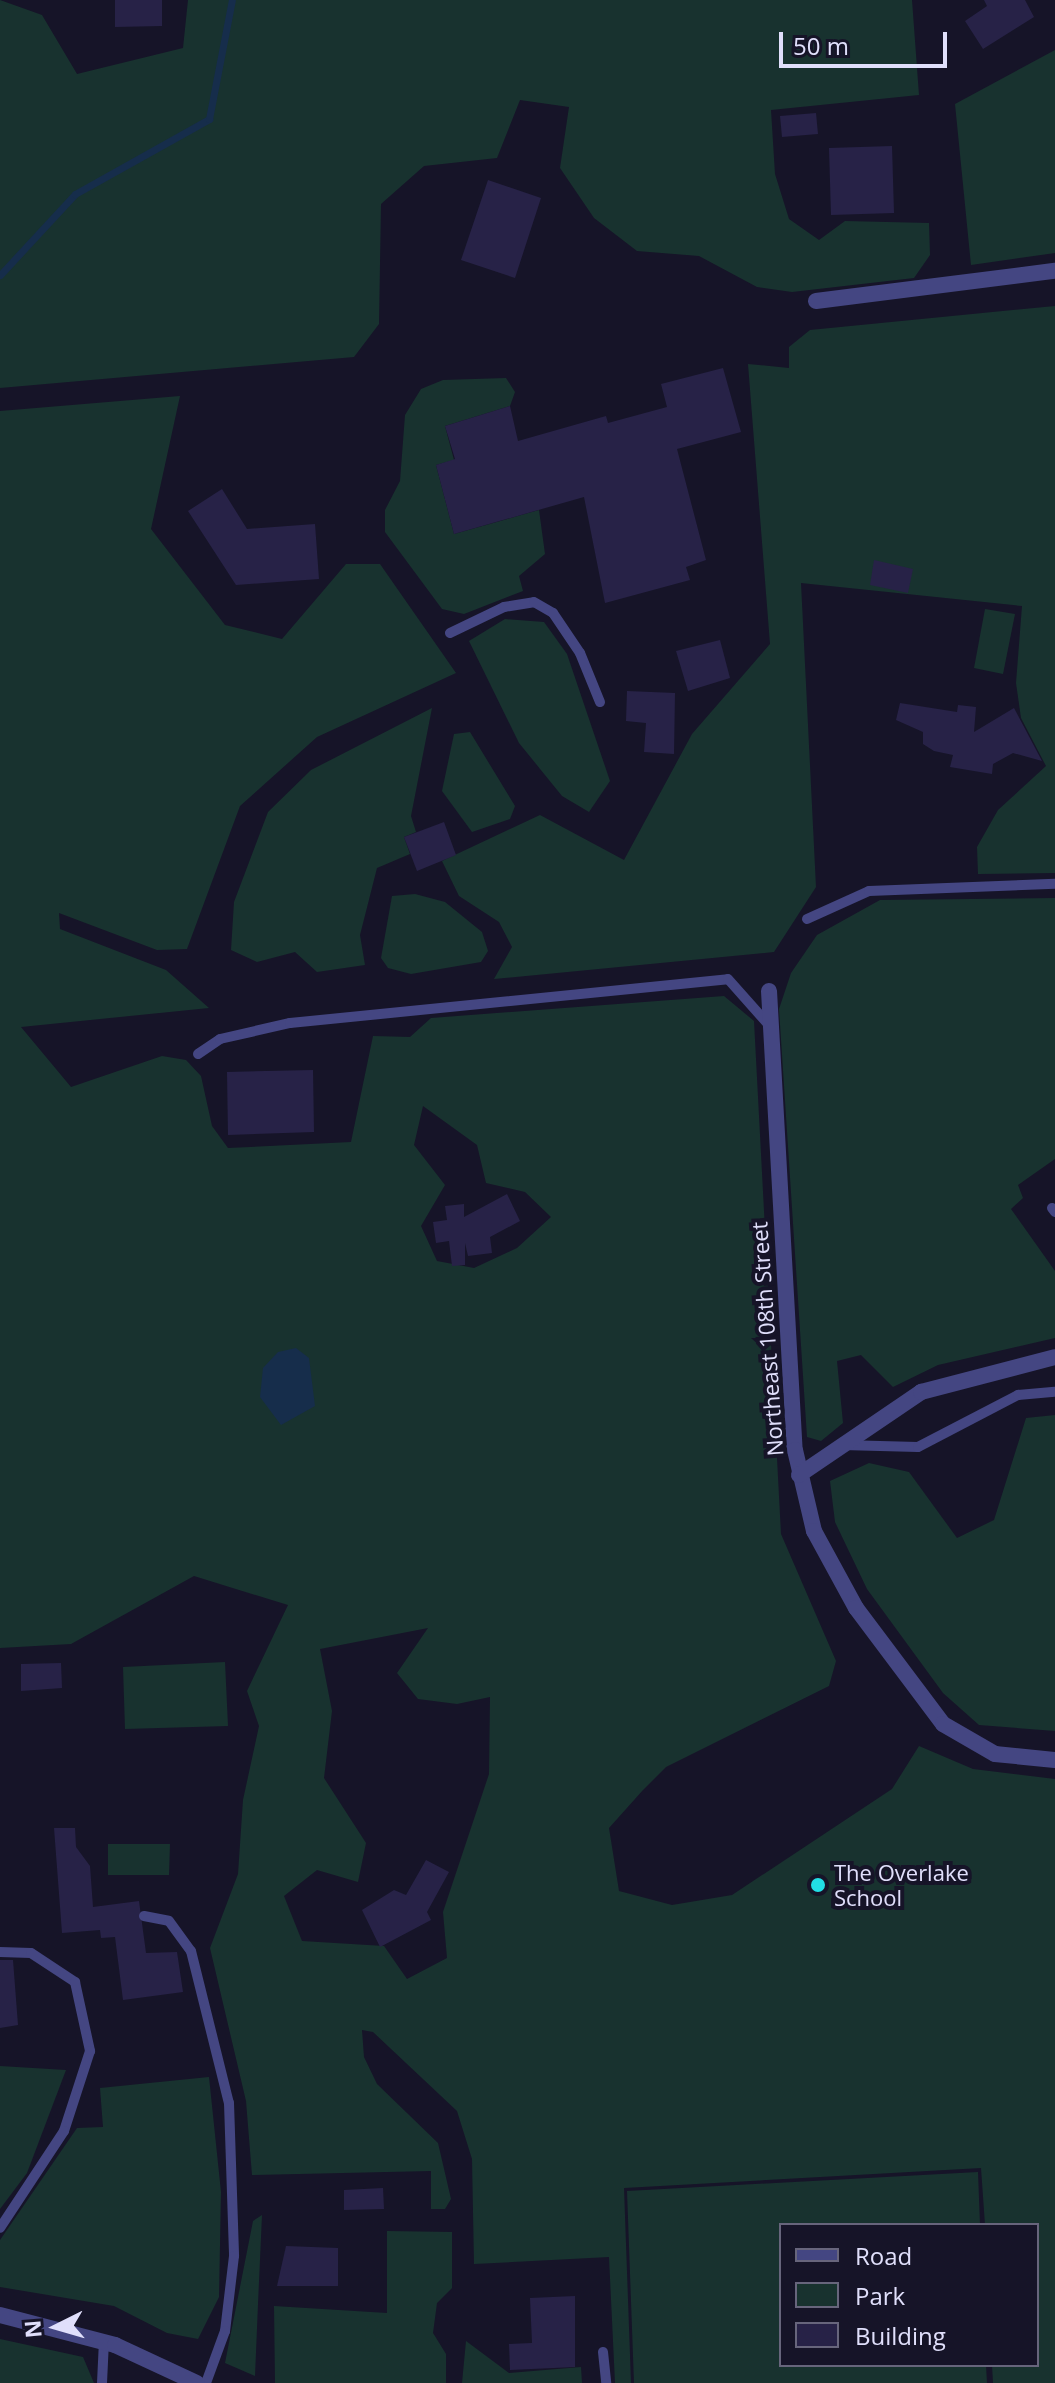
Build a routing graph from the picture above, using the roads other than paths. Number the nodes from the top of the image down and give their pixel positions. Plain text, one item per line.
1 (1055, 271) edge
2 (816, 301) dead end
3 (450, 633) dead end
4 (600, 702) dead end
5 (1055, 884) edge
6 (807, 919) dead end
7 (769, 991) dead end
8 (771, 1029) junction
9 (198, 1054) dead end
10 (1055, 1357) edge
11 (1055, 1392) edge
12 (840, 1445) junction
13 (799, 1475) junction
14 (1055, 1760) edge
15 (144, 1916) dead end
16 (0, 1952) edge
17 (0, 2228) edge
18 (0, 2315) edge
19 (104, 2341) junction
20 (603, 2352) dead end
21 (102, 2383) edge
22 (197, 2383) edge
23 (206, 2383) edge
24 (606, 2383) edge

1 - 2 street
3 - 4 lane
5 - 6 lane
7 - 8 street, Northeast 108th Street
8 - 9 lane
8 - 13 street, Northeast 108th Street
10 - 12 street
11 - 12 lane
12 - 13 street
13 - 14 street, Northeast 108th Street
15 - 23 lane
16 - 17 lane
18 - 19 street
19 - 21 lane
19 - 22 street
20 - 24 lane

